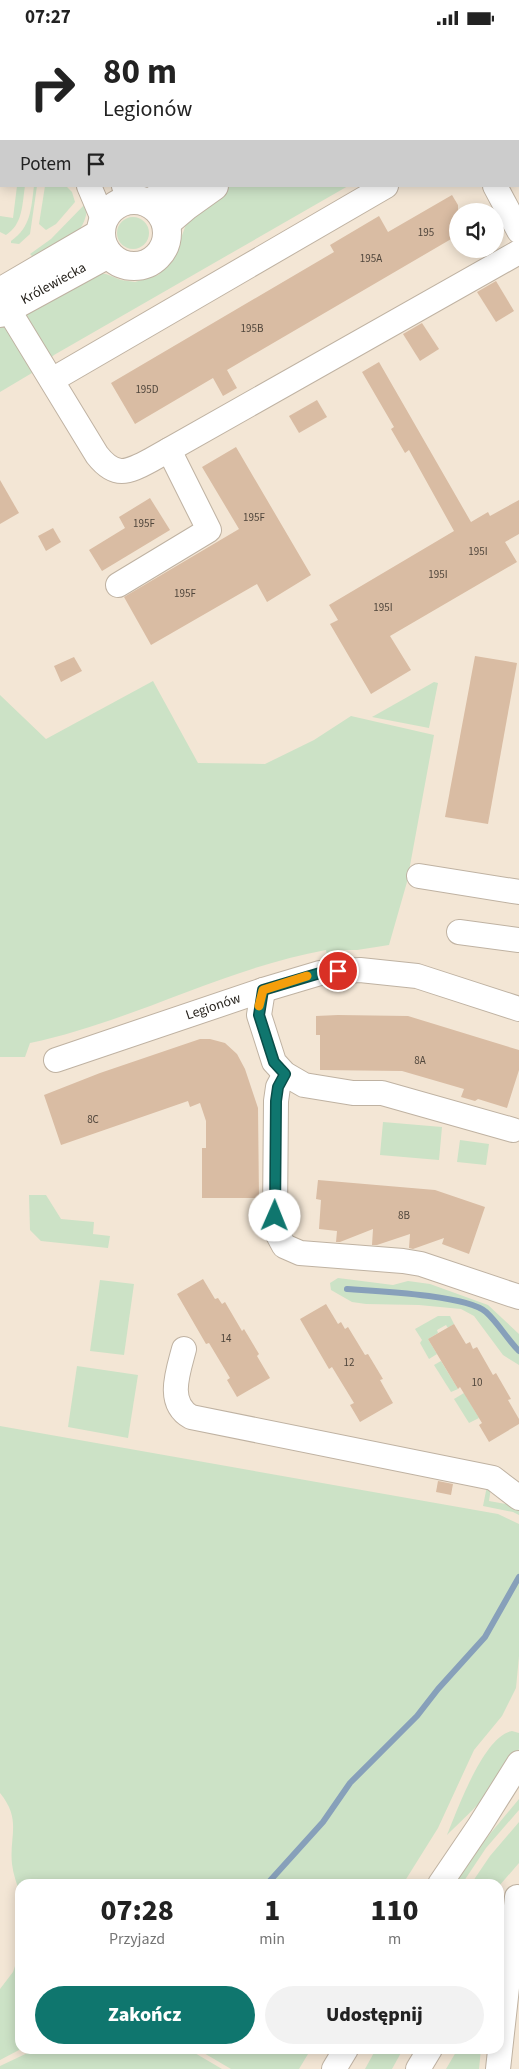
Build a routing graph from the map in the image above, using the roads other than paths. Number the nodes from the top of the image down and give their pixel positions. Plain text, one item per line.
1 (89, 187) edge
2 (174, 187) edge
3 (213, 187) edge
4 (384, 187) edge
5 (496, 187) edge
6 (134, 196) edge
7 (166, 223) junction
8 (519, 231) edge
9 (104, 235) junction
10 (519, 252) edge
11 (3, 305) edge
12 (52, 380) junction
13 (169, 450) junction
14 (118, 585) dead end
15 (419, 876) dead end
16 (519, 892) edge
17 (459, 931) dead end
18 (519, 941) edge
19 (263, 990) junction
20 (519, 1009) edge
21 (56, 1060) dead end
22 (285, 1074) junction
23 (513, 1130) dead end
24 (519, 1297) edge
25 (184, 1349) dead end
26 (519, 1498) edge
27 (519, 1763) edge
28 (519, 1789) edge
29 (480, 1825) junction
30 (443, 1879) edge
31 (518, 1896) edge
32 (504, 1920) edge
33 (504, 2017) edge
34 (343, 2054) edge
35 (427, 2054) edge
36 (500, 2054) edge
37 (334, 2069) edge
38 (418, 2069) edge
39 (498, 2069) edge

1 - 9 street
2 - 6 main road
3 - 7 main road
4 - 12 street
5 - 8 street
6 - 7 main road
6 - 9 main road
7 - 9 main road
9 - 11 main road, Królewiecka
10 - 13 street
11 - 12 street
12 - 13 street
13 - 14 street
15 - 16 street
17 - 18 street
19 - 20 street, Legionów
19 - 21 street, Legionów
19 - 22 street
22 - 23 street
22 - 24 street
25 - 26 street
27 - 29 street
28 - 29 street
29 - 30 street
31 - 32 street
31 - 33 street
34 - 37 street
35 - 38 street
36 - 39 street

